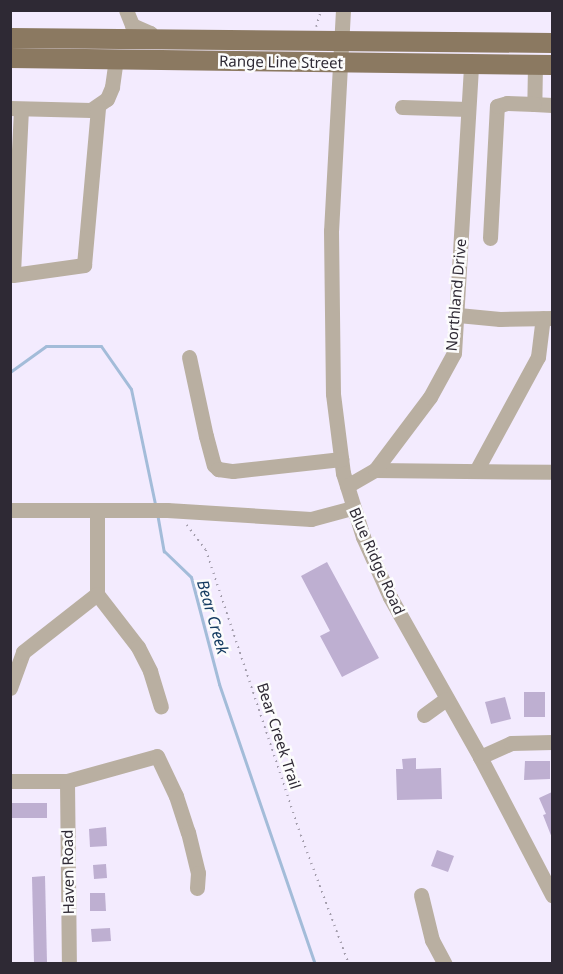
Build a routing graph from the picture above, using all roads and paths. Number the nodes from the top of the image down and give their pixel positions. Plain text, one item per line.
1 (125, 10) edge
2 (321, 10) edge
3 (343, 10) edge
4 (315, 28) dead end
5 (10, 38) edge
6 (107, 39) junction
7 (131, 40) junction
8 (156, 40) junction
9 (341, 42) junction
10 (552, 44) edge
11 (10, 49) edge
12 (10, 57) edge
13 (116, 59) junction
14 (339, 63) junction
15 (471, 64) junction
16 (544, 65) edge
17 (534, 104) junction
18 (552, 105) edge
19 (98, 107) junction
20 (402, 107) dead end
21 (16, 108) edge
22 (468, 109) junction
23 (490, 238) dead end
24 (458, 315) junction
25 (548, 318) edge
26 (189, 357) dead end
27 (341, 459) junction
28 (375, 470) junction
29 (476, 471) junction
30 (552, 472) edge
31 (346, 486) junction
32 (352, 508) junction
33 (10, 510) edge
34 (97, 511) junction
35 (182, 521) dead end
36 (97, 594) junction
37 (10, 688) edge
38 (446, 699) junction
39 (161, 706) dead end
40 (424, 715) dead end
41 (552, 742) edge
42 (480, 757) junction
43 (10, 781) edge
44 (67, 781) junction
45 (197, 888) dead end
46 (421, 895) dead end
47 (552, 895) edge
48 (69, 963) edge
49 (349, 963) edge
50 (445, 963) edge

1 - 6 street
1 - 8 street
2 - 4 path
3 - 9 street, Blue Ridge Road
5 - 6 main road, Range Line Street
6 - 7 main road, Range Line Street
7 - 8 main road, Range Line Street
7 - 11 main road
8 - 9 main road, Range Line Street
9 - 10 main road, Range Line Street
9 - 14 street, Blue Ridge Road
12 - 13 main road, Range Line Street
13 - 14 main road, Range Line Street
13 - 19 street
14 - 15 main road, Range Line Street
14 - 27 street, Blue Ridge Road
15 - 16 main road, Range Line Street
15 - 22 street, Northland Drive
16 - 17 street
17 - 18 street
17 - 23 street
19 - 21 street
19 - 21 street
20 - 22 street
22 - 24 street, Northland Drive
24 - 25 street
24 - 28 street, Northland Drive
25 - 29 street
26 - 27 street
27 - 31 street, Blue Ridge Road
28 - 29 street
28 - 31 street, Northland Drive
29 - 30 street
31 - 32 street, Blue Ridge Road
32 - 34 street
32 - 38 street, Blue Ridge Road
33 - 34 street
34 - 36 street
35 - 49 path, Bear Creek Trail
36 - 37 street
36 - 39 street
38 - 40 street
38 - 42 street, Blue Ridge Road
41 - 42 street
42 - 47 street, Blue Ridge Road
43 - 44 street
44 - 45 street
44 - 48 street, Haven Road
46 - 50 street

